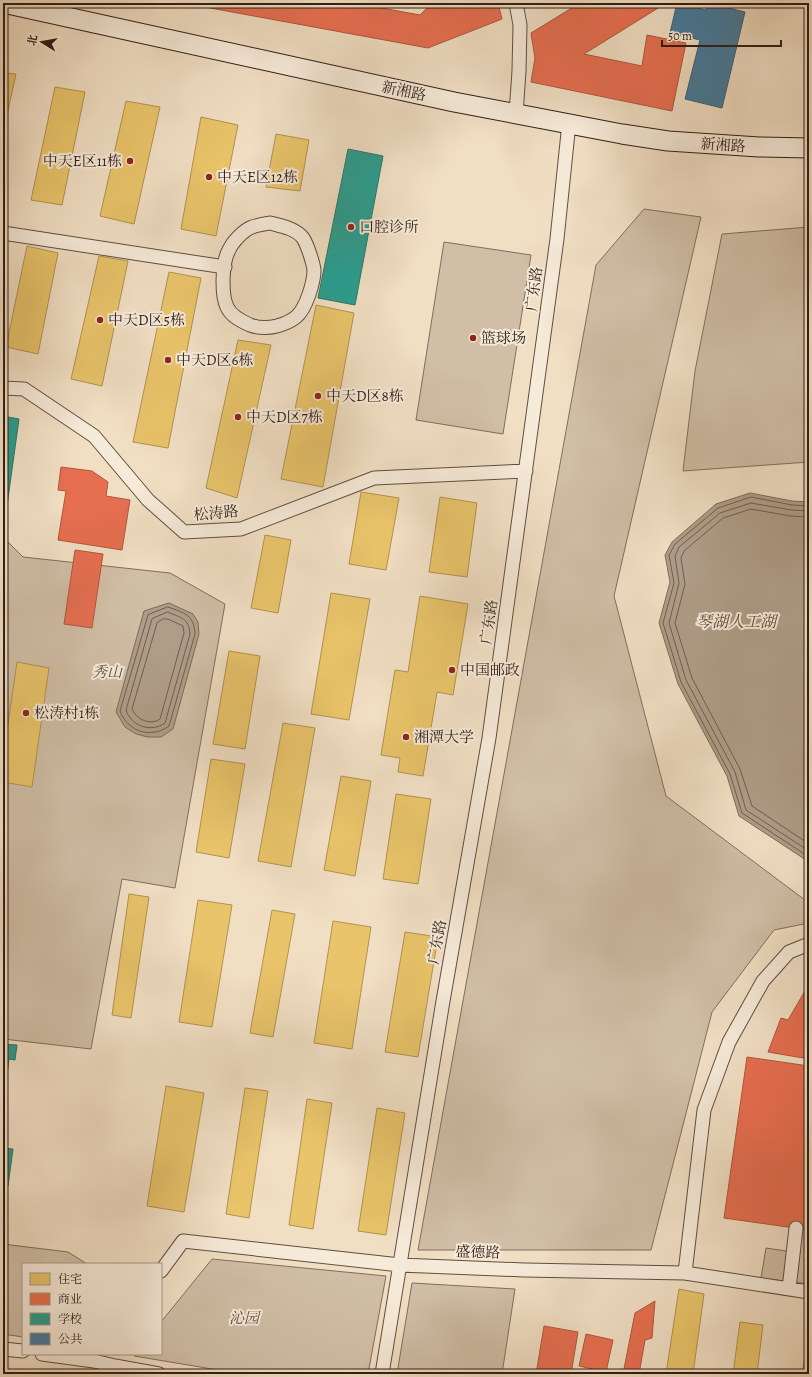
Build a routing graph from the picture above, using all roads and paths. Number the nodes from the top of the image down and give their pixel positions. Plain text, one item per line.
1 (3, 3) edge
2 (516, 3) edge
3 (516, 114) junction
4 (569, 123) junction
5 (809, 148) edge
6 (3, 233) edge
7 (225, 267) junction
8 (3, 388) edge
9 (526, 471) junction
10 (809, 944) edge
11 (796, 1228) dead end
12 (400, 1265) junction
13 (162, 1270) edge
14 (685, 1273) junction
15 (789, 1289) junction
16 (809, 1292) edge
17 (3, 1349) edge
18 (22, 1351) edge
19 (56, 1355) edge
20 (97, 1358) edge
21 (159, 1374) edge
22 (382, 1374) edge

1 - 3 main road, 新湘路
2 - 3 street
3 - 4 main road, 新湘路
4 - 5 main road, 新湘路
4 - 9 street, 广东路
6 - 7 street
7 - 7 street
8 - 9 street, 松涛路
9 - 12 street, 广东路
10 - 14 street
11 - 15 street
12 - 13 street, 盛德路
12 - 14 street, 盛德路
12 - 22 street, 广东路
14 - 15 street, 盛德路
15 - 16 street, 盛德路
17 - 18 street
19 - 20 street
20 - 21 street

